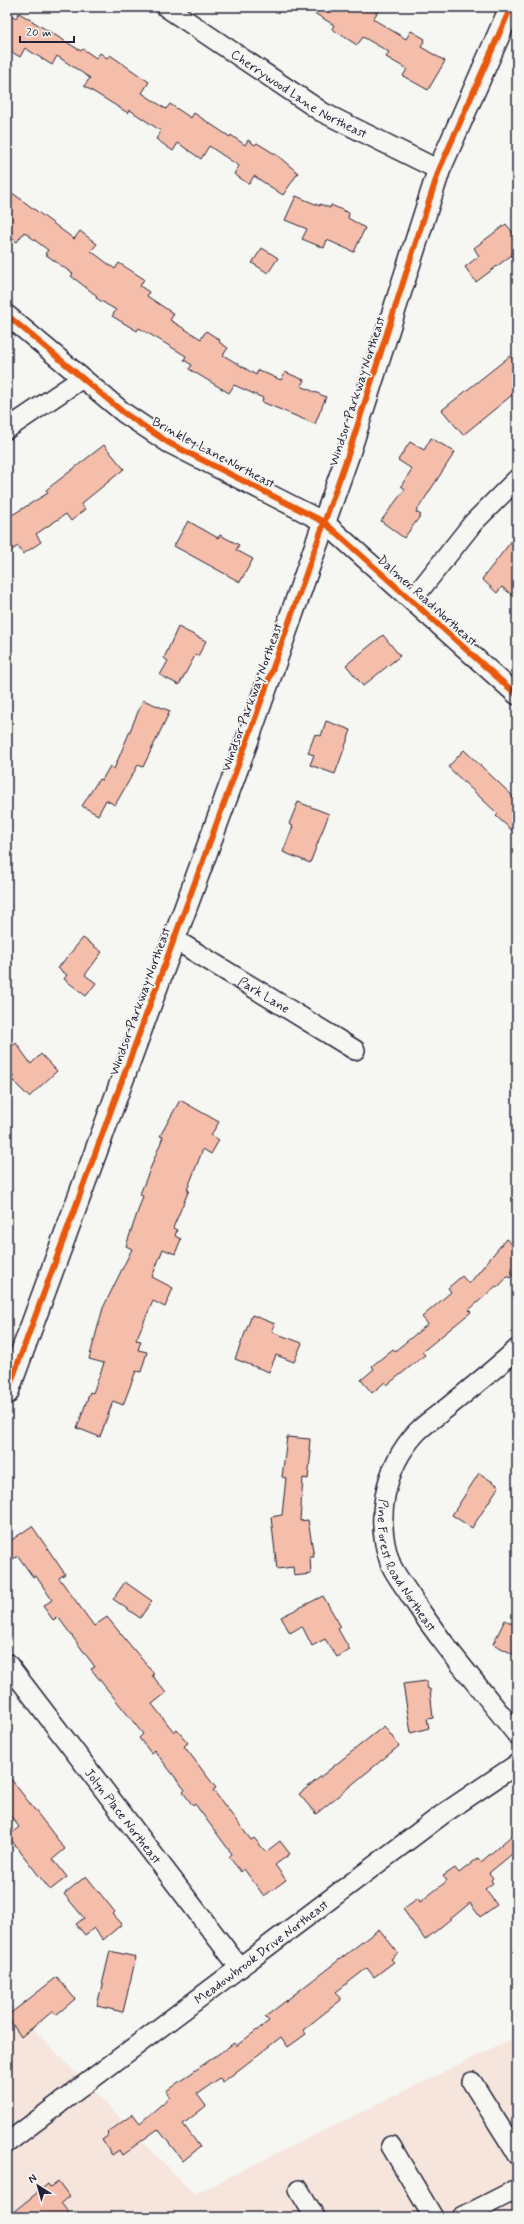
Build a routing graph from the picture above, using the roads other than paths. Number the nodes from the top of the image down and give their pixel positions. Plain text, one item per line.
1 (166, 7) edge
2 (511, 7) edge
3 (439, 170) junction
4 (7, 315) edge
5 (81, 379) junction
6 (7, 429) edge
7 (517, 479) edge
8 (324, 522) junction
9 (412, 600) junction
10 (517, 695) edge
11 (174, 939) junction
12 (355, 1050) dead end
13 (517, 1348) edge
14 (7, 1394) edge
15 (7, 1663) edge
16 (517, 1735) edge
17 (517, 1764) edge
18 (240, 1968) junction
19 (472, 2082) dead end
20 (7, 2143) edge
21 (391, 2146) dead end
22 (517, 2154) edge
23 (517, 2189) edge
24 (299, 2190) dead end
25 (315, 2217) edge
26 (433, 2217) edge
27 (462, 2217) edge

1 - 3 street, Cherrywood Lane Northeast
2 - 3 street, Windsor Parkway Northeast
3 - 8 street, Windsor Parkway Northeast
4 - 5 street, Brinkley Lane Northeast
5 - 6 street
5 - 8 street, Brinkley Lane Northeast
7 - 9 street
8 - 9 street, Dalmer Road Northeast
8 - 11 street, Windsor Parkway Northeast
9 - 10 street, Dalmer Road Northeast
11 - 12 street, Park Lane
11 - 14 street, Windsor Parkway Northeast
13 - 16 street, Pine Forest Road Northeast
15 - 18 street, Jolyn Place Northeast
17 - 18 street, Meadowbrook Drive Northeast
18 - 20 street, Meadowbrook Drive Northeast
19 - 22 street
21 - 26 street
23 - 27 street
24 - 25 street

